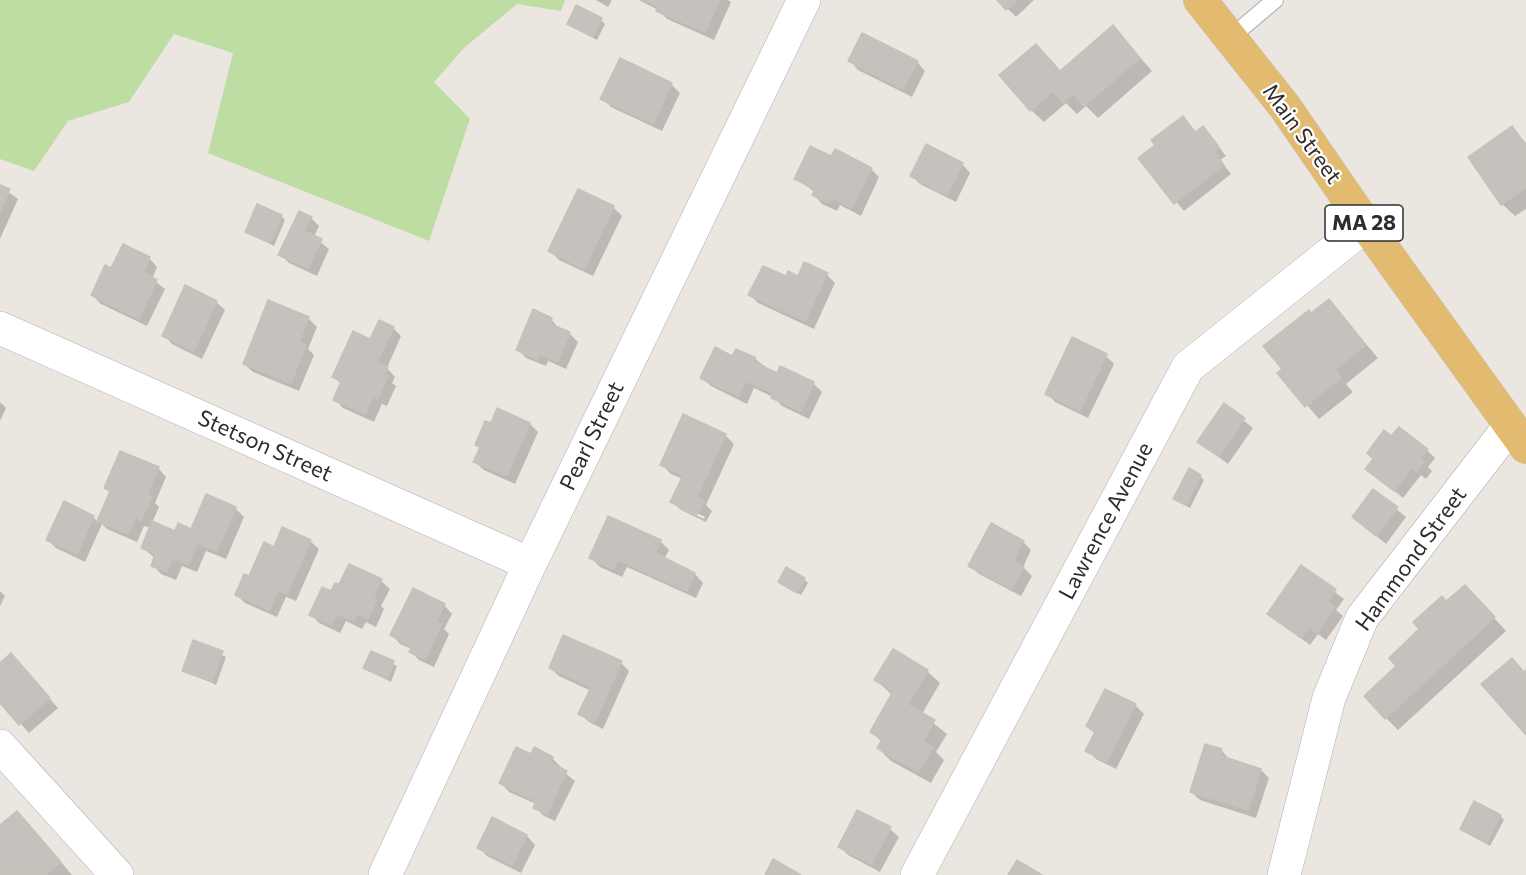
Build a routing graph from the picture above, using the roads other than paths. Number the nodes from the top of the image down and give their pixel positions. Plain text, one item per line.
1 (804, 0) edge
2 (1200, 0) edge
3 (1275, 0) edge
4 (1230, 38) junction
5 (1366, 225) junction
6 (0, 328) edge
7 (1518, 437) edge
8 (530, 564) junction
9 (0, 747) edge
10 (117, 875) edge
11 (385, 875) edge
12 (917, 875) edge
13 (1284, 875) edge

1 - 8 street, Pearl Street
2 - 4 main road, Main Street / MA 28
3 - 4 lane
4 - 5 main road, Main Street / MA 28
5 - 7 main road, Main Street / MA 28
5 - 12 street, Lawrence Avenue
6 - 8 street, Stetson Street
7 - 13 street, Hammond Street
8 - 11 street, Pearl Street
9 - 10 street

